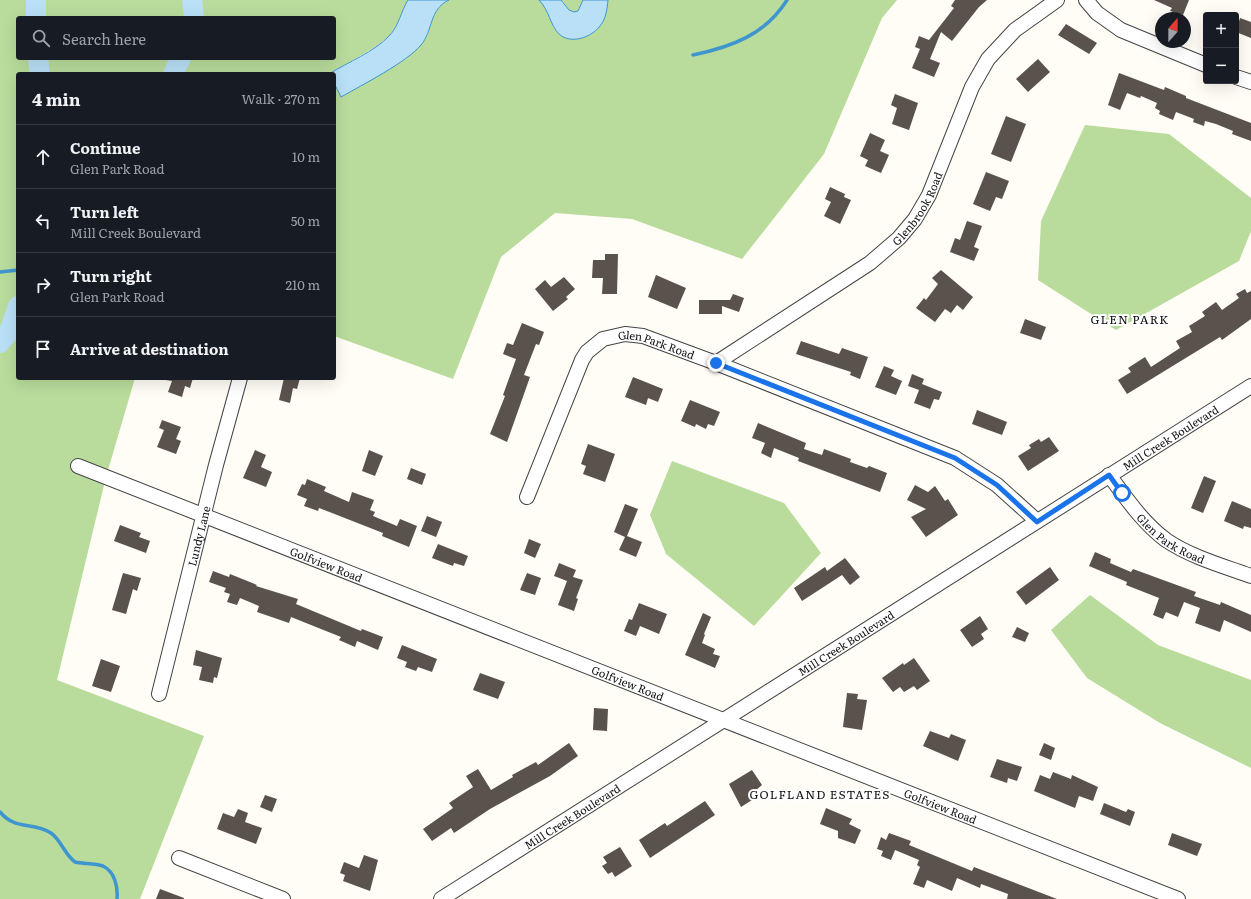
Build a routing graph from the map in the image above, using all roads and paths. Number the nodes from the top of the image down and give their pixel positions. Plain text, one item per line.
1 (1058, 0) edge
2 (1086, 0) edge
3 (1203, 64) edge
4 (1239, 77) edge
5 (1251, 82) edge
6 (716, 363) junction
7 (239, 380) edge
8 (1251, 386) edge
9 (78, 466) dead end
10 (1109, 475) junction
11 (527, 497) dead end
12 (204, 516) junction
13 (1037, 522) junction
14 (1251, 576) edge
15 (159, 694) dead end
16 (725, 720) junction
17 (179, 858) dead end
18 (283, 899) edge
19 (441, 899) edge
20 (1178, 899) edge

1 - 6 street, Glenbrook Road
2 - 3 street
4 - 5 street
6 - 11 street, Glen Park Road
6 - 13 street, Glen Park Road
7 - 12 street, Lundy Lane
8 - 10 street, Mill Creek Boulevard
9 - 12 street, Golfview Road
10 - 13 street, Mill Creek Boulevard
10 - 14 street, Glen Park Road
12 - 15 street, Lundy Lane
12 - 16 street, Golfview Road
13 - 16 street, Mill Creek Boulevard
16 - 19 street, Mill Creek Boulevard
16 - 20 street, Golfview Road
17 - 18 street

